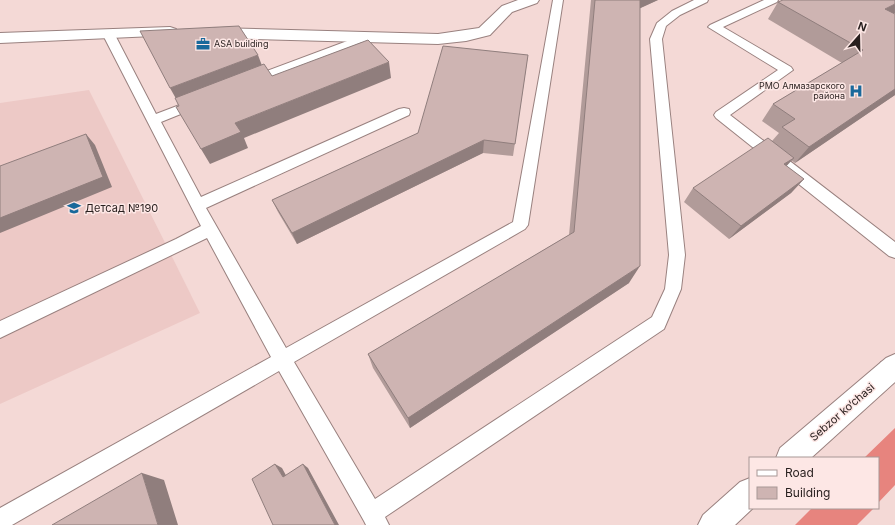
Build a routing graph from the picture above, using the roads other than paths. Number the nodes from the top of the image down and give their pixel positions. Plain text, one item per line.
1 (532, 0) edge
2 (558, 0) edge
3 (703, 0) edge
4 (773, 0) edge
5 (184, 33) edge
6 (200, 33) edge
7 (109, 35) junction
8 (366, 37) junction
9 (0, 38) edge
10 (241, 86) edge
11 (212, 97) edge
12 (404, 112) dead end
13 (153, 120) junction
14 (198, 205) junction
15 (210, 229) junction
16 (895, 251) edge
17 (0, 330) edge
18 (283, 360) junction
19 (893, 369) edge
20 (791, 457) edge
21 (749, 493) edge
22 (375, 519) edge
23 (0, 520) edge
24 (713, 525) edge

1 - 8 street
2 - 18 lane
3 - 22 lane
4 - 16 lane
5 - 7 street
6 - 8 street
7 - 9 street
7 - 13 lane
8 - 10 lane
11 - 13 lane
12 - 14 lane
13 - 14 lane
14 - 15 lane
15 - 17 lane
15 - 18 lane
18 - 22 lane
18 - 23 lane
19 - 20 street, Sebzor ko‘chasi
21 - 24 street

